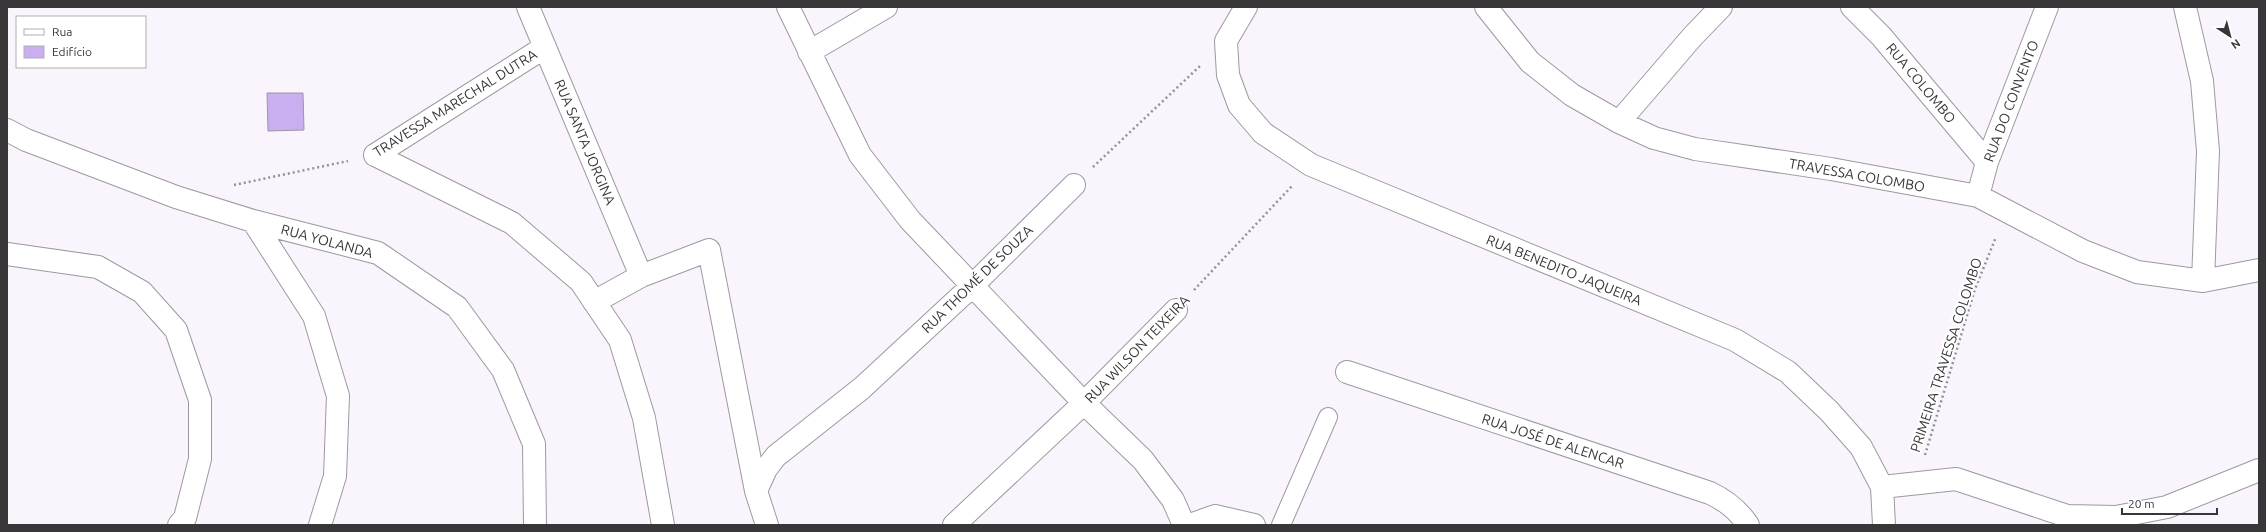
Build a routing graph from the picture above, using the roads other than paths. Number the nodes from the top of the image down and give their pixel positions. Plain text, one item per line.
1 (788, 7) edge
2 (886, 7) edge
3 (1246, 7) edge
4 (1486, 7) edge
5 (1721, 7) edge
6 (1852, 7) edge
7 (2048, 7) edge
8 (2185, 7) edge
9 (531, 8) edge
10 (545, 47) junction
11 (808, 52) junction
12 (1619, 122) junction
13 (7, 130) edge
14 (1987, 162) junction
15 (1074, 185) road end
16 (1978, 196) junction
17 (253, 221) junction
18 (7, 254) edge
19 (2259, 270) edge
20 (641, 276) junction
21 (2203, 281) junction
22 (972, 286) junction
23 (594, 302) junction
24 (1176, 310) road end
25 (1346, 372) dead end
26 (1084, 403) junction
27 (1328, 417) dead end
28 (2259, 470) edge
29 (1882, 487) junction
30 (756, 491) junction
31 (1173, 500) junction
32 (1215, 516) junction
33 (179, 525) edge
34 (320, 525) edge
35 (535, 525) edge
36 (663, 525) edge
37 (767, 525) edge
38 (954, 525) edge
39 (1184, 525) edge
40 (1190, 525) edge
41 (1254, 525) edge
42 (1281, 525) edge
43 (1748, 525) edge
44 (1884, 525) edge

1 - 11 street
2 - 11 street
3 - 29 street, RUA BENEDITO JAQUEIRA
4 - 12 street, TRAVESSA COLOMBO
5 - 12 street
6 - 14 street, RUA COLOMBO
7 - 14 street, RUA DO CONVENTO
8 - 21 street
9 - 10 street, RUA SANTA JORGINA
10 - 20 street, RUA SANTA JORGINA
10 - 23 street, TRAVESSA MARECHAL DUTRA
11 - 22 street
12 - 16 street, TRAVESSA COLOMBO
13 - 17 street, RUA YOLANDA
14 - 16 street, RUA DO CONVENTO
15 - 22 street, RUA THOMÉ DE SOUZA
16 - 21 street, TRAVESSA COLOMBO
17 - 34 street
17 - 35 street, RUA YOLANDA
18 - 33 street
19 - 21 street, TRAVESSA COLOMBO
20 - 23 street
20 - 30 street
22 - 26 street
22 - 30 street, RUA THOMÉ DE SOUZA
23 - 36 street
24 - 26 street, RUA WILSON TEIXEIRA
25 - 43 street, RUA JOSÉ DE ALENCAR
26 - 31 street
26 - 38 street, RUA WILSON TEIXEIRA
27 - 42 lane
28 - 29 street
29 - 44 street, RUA BENEDITO JAQUEIRA
30 - 37 street
31 - 32 street
31 - 39 street
32 - 40 street
32 - 41 street

